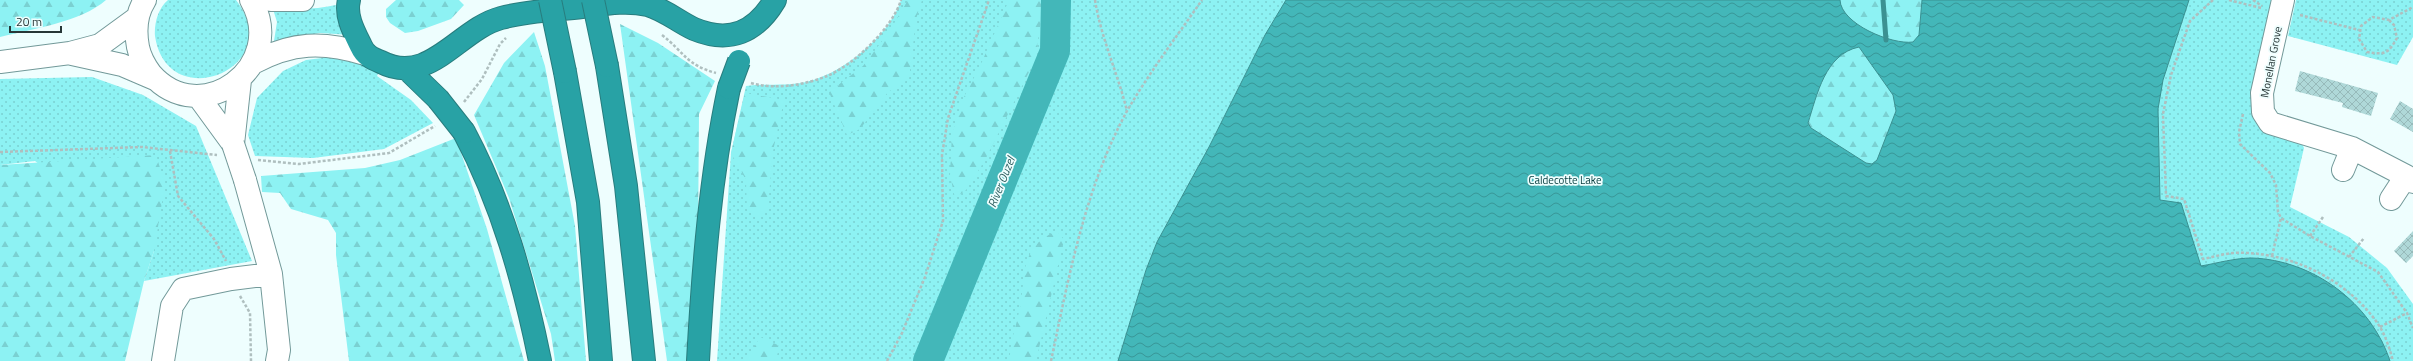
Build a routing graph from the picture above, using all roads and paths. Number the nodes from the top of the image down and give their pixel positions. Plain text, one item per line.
1 (251, 0) edge
2 (271, 0) edge
3 (303, 0) edge
4 (349, 0) edge
5 (550, 0) edge
6 (593, 0) edge
7 (774, 0) edge
8 (901, 0) edge
9 (989, 0) edge
10 (1095, 0) edge
11 (1202, 0) edge
12 (2213, 0) edge
13 (2283, 0) edge
14 (2413, 7) edge
15 (141, 9) edge
16 (2389, 20) junction
17 (753, 28) junction
18 (657, 32) dead end
19 (511, 34) dead end
20 (70, 53) junction
21 (365, 54) junction
22 (0, 62) edge
23 (407, 69) junction
24 (246, 72) junction
25 (157, 80) junction
26 (732, 82) junction
27 (198, 96) junction
28 (463, 103) dead end
29 (1127, 112) junction
30 (440, 123) dead end
31 (2352, 148) junction
32 (170, 150) junction
33 (228, 150) junction
34 (0, 152) edge
35 (253, 159) dead end
36 (2343, 170) dead end
37 (2410, 179) edge
38 (2392, 200) dead end
39 (2323, 217) dead end
40 (2310, 236) junction
41 (2364, 238) dead end
42 (2272, 256) junction
43 (2349, 257) junction
44 (271, 274) junction
45 (231, 279) junction
46 (2407, 313) junction
47 (2380, 327) junction
48 (2413, 328) edge
49 (163, 361) edge
50 (251, 361) edge
51 (277, 361) edge
52 (540, 361) edge
53 (601, 361) edge
54 (644, 361) edge
55 (698, 361) edge
56 (887, 361) edge
57 (1051, 361) edge
58 (2393, 361) edge

1 - 24 street
2 - 3 street
4 - 21 highway
5 - 53 highway, bridge
6 - 54 highway, bridge
7 - 17 highway
8 - 26 path
9 - 56 path
10 - 29 path
11 - 29 path
12 - 42 path
13 - 31 street, Monellan Grove
14 - 16 path
15 - 20 street
15 - 25 street
16 - 16 path
17 - 23 highway
17 - 26 highway, bridge
18 - 26 path
19 - 28 path
20 - 22 street
20 - 25 street
21 - 23 highway
21 - 24 street
23 - 52 highway, bridge
24 - 27 street
24 - 33 street
25 - 27 street
26 - 55 highway
27 - 33 street
29 - 57 path
30 - 35 path
31 - 36 street
31 - 37 street
32 - 33 path
32 - 34 path
32 - 45 path
33 - 44 street, bridge
37 - 38 street
39 - 40 path
40 - 42 path
40 - 43 path
41 - 43 path
42 - 47 path
43 - 46 path
44 - 45 street
44 - 51 street
45 - 49 street
45 - 50 path
46 - 47 path
46 - 48 path
47 - 58 path

